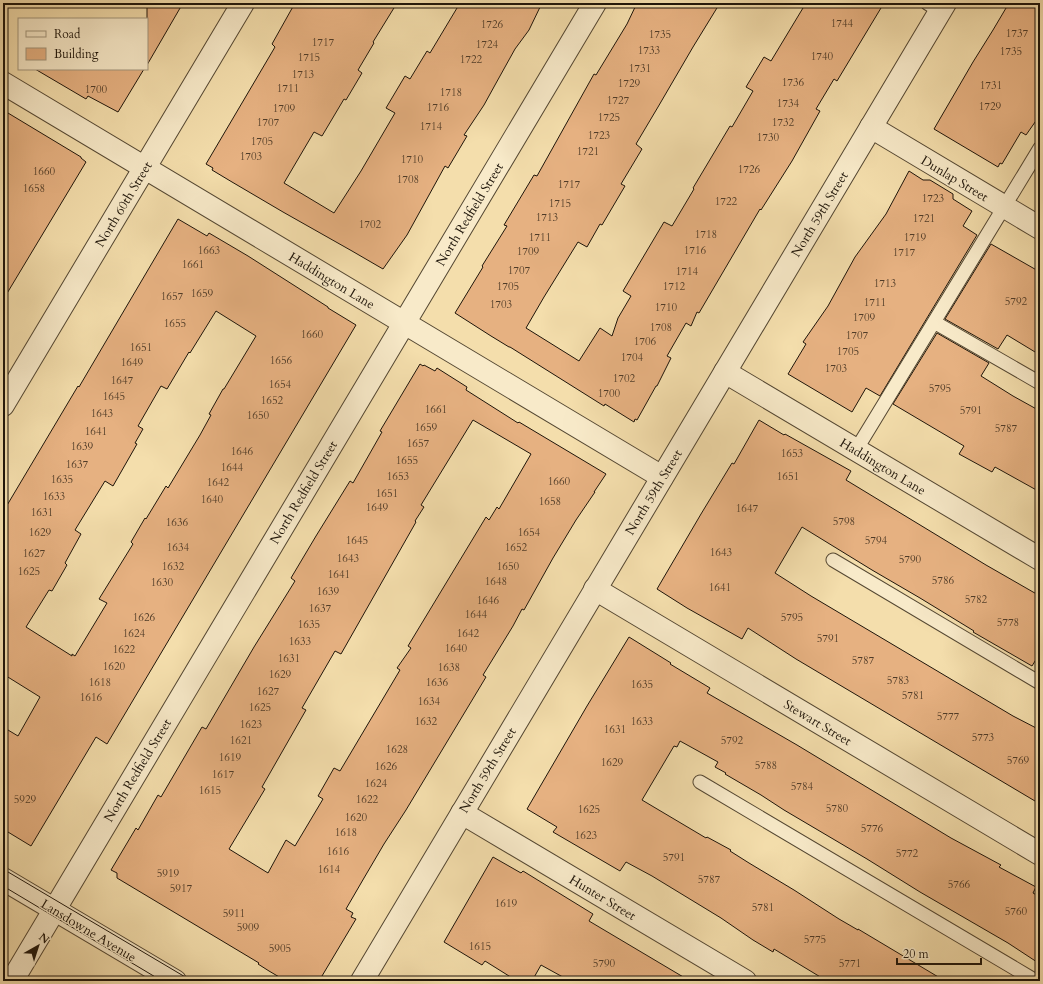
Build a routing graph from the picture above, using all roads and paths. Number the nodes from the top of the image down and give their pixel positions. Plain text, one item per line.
1 (243, 3) edge
2 (595, 3) edge
3 (937, 6) edge
4 (3, 83) edge
5 (871, 127) junction
6 (1040, 148) edge
7 (145, 168) junction
8 (1005, 207) junction
9 (1040, 228) edge
10 (934, 322) junction
11 (404, 323) junction
12 (725, 372) junction
13 (1040, 383) edge
14 (3, 405) edge
15 (856, 450) junction
16 (662, 477) junction
17 (1040, 559) edge
18 (833, 560) dead end
19 (595, 589) junction
20 (1040, 683) edge
21 (700, 782) dead end
22 (462, 813) junction
23 (1040, 854) edge
24 (3, 879) edge
25 (54, 909) junction
26 (12, 981) edge
27 (175, 981) edge
28 (362, 981) edge
29 (745, 981) edge
30 (1036, 981) edge

1 - 7 street, North 60th Street
2 - 11 street, North Redfield Street
3 - 5 street, North 59th Street
4 - 7 street, Haddington Lane
5 - 8 street, Dunlap Street
5 - 12 street, North 59th Street
6 - 8 lane
7 - 11 street, Haddington Lane
7 - 14 street, North 60th Street
8 - 9 street, Dunlap Street
8 - 10 lane
10 - 13 lane
10 - 15 lane
11 - 16 street, Haddington Lane
11 - 25 street, North Redfield Street
12 - 15 street, Haddington Lane
12 - 16 street, North 59th Street
15 - 17 street, Haddington Lane
16 - 19 street, North 59th Street
18 - 20 lane
19 - 22 street, North 59th Street
19 - 23 street, Stewart Street
21 - 30 lane
22 - 28 street, North 59th Street
22 - 29 street, Hunter Street
24 - 25 street, Lansdowne Avenue
25 - 26 street, North Redfield Street
25 - 27 street, Lansdowne Avenue

